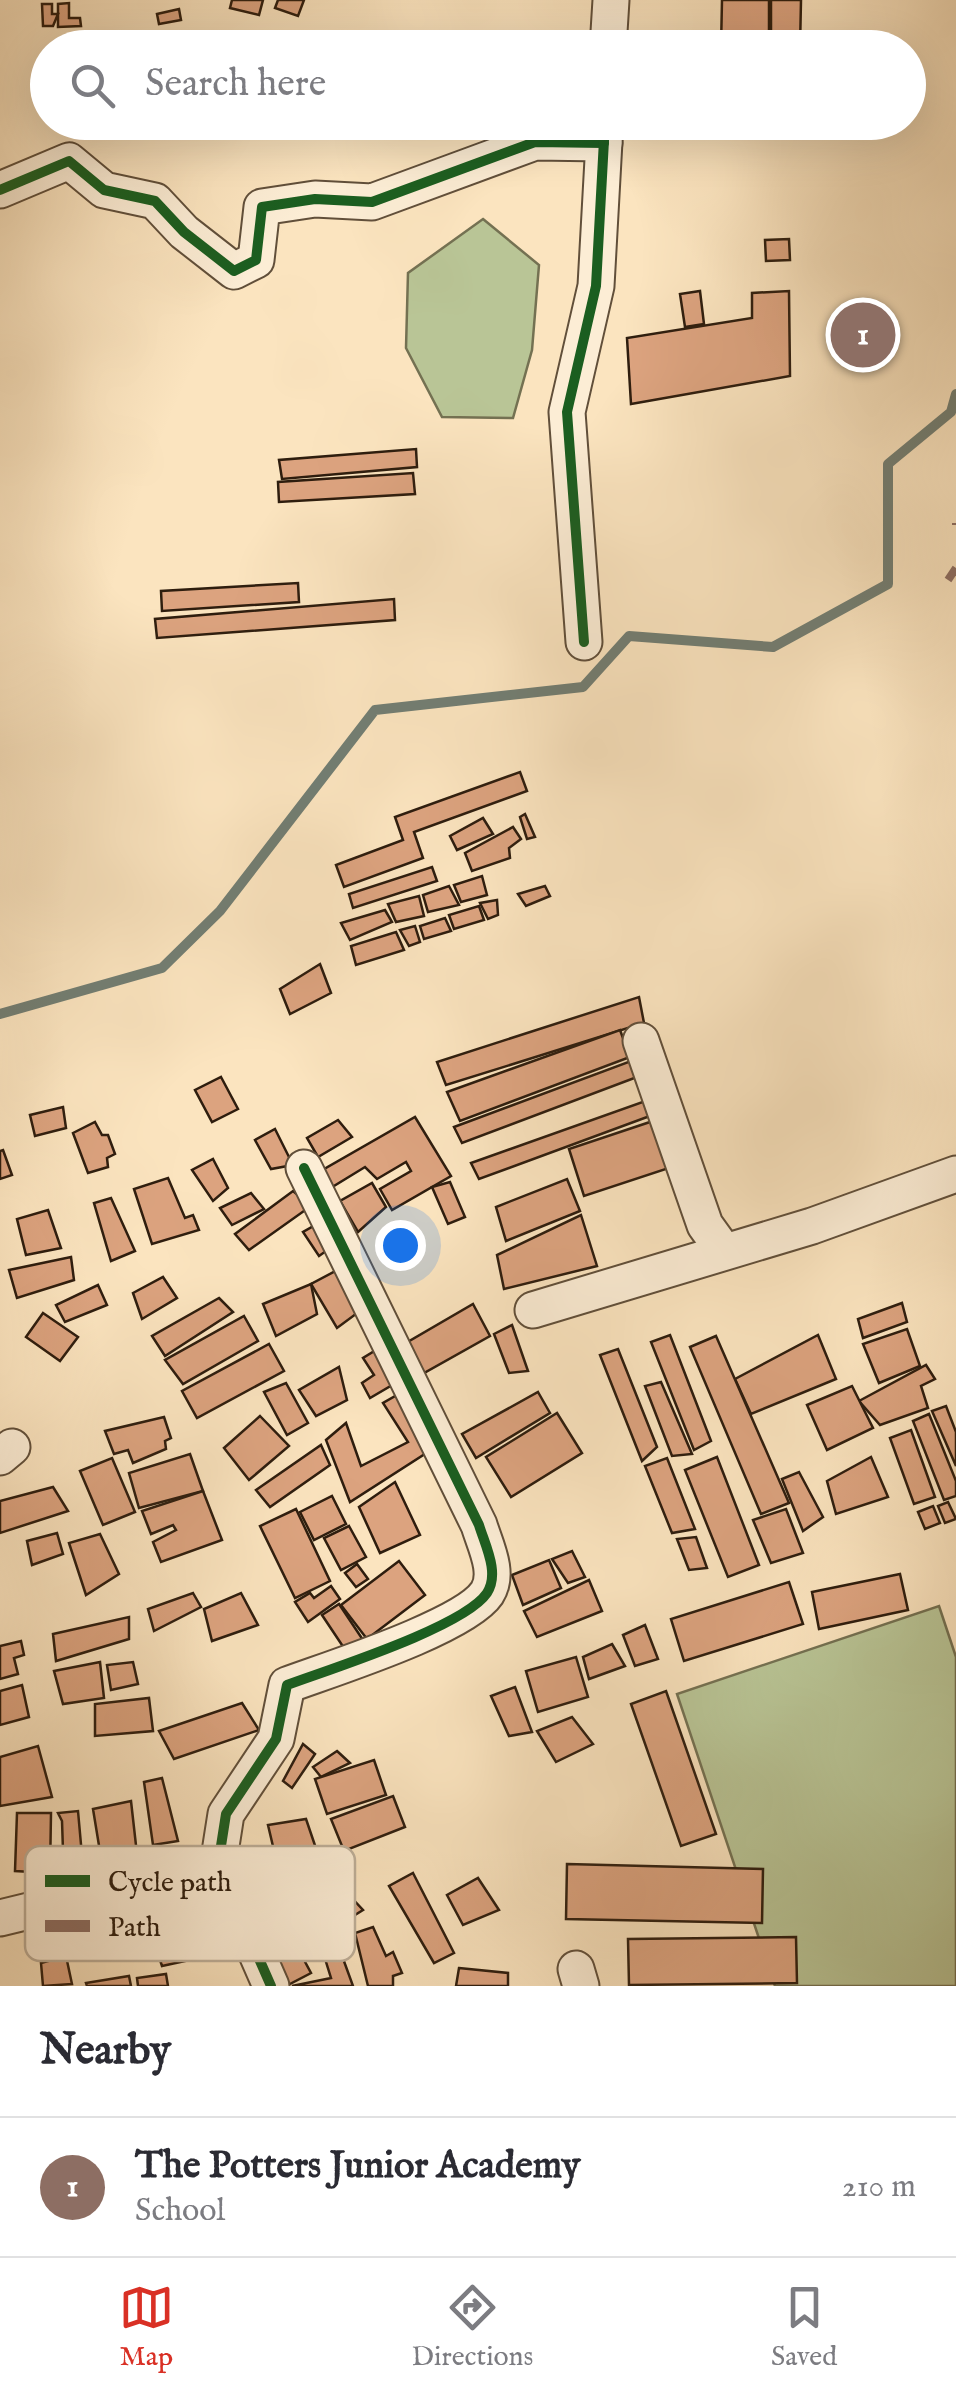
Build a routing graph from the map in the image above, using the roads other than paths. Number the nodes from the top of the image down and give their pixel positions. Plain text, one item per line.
1 (611, 0) edge
2 (609, 30) edge
3 (550, 140) edge
4 (604, 140) edge
5 (0, 190) edge
6 (584, 642) dead end
7 (641, 1041) dead end
8 (304, 1168) dead end
9 (956, 1174) edge
10 (723, 1250) junction
11 (533, 1310) dead end
12 (221, 1846) edge
13 (25, 1912) edge
14 (0, 1918) edge
15 (261, 1961) edge
16 (272, 1986) edge

1 - 2 street
3 - 5 street
4 - 6 street
7 - 10 street
8 - 12 street
9 - 10 street
10 - 11 street
13 - 14 street
15 - 16 street

